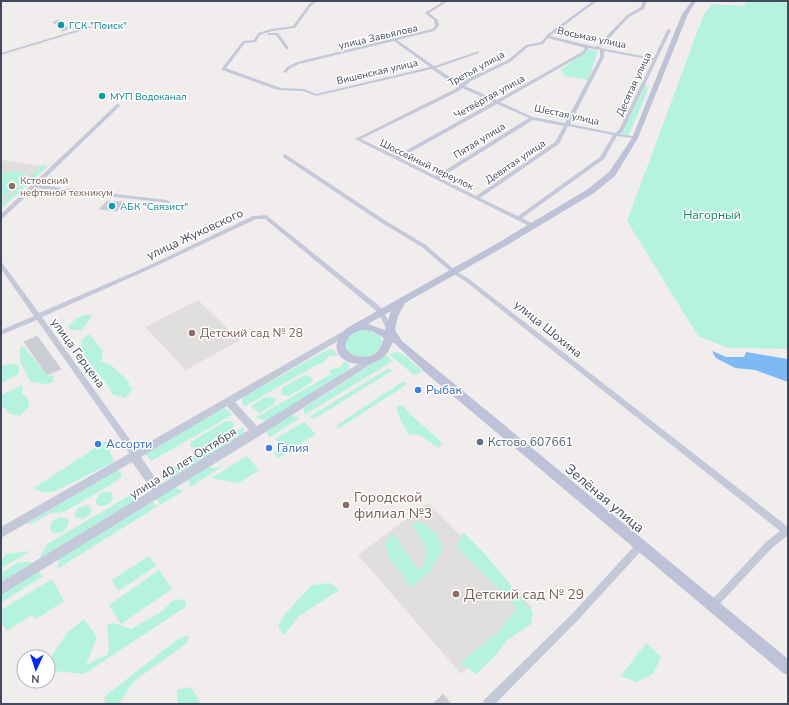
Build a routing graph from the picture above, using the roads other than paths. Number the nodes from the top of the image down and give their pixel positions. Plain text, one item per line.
1 (315, 1) edge
2 (446, 1) edge
3 (595, 1) edge
4 (645, 1) edge
5 (694, 1) edge
6 (98, 25) dead end
7 (669, 30) dead end
8 (258, 35) junction
9 (549, 37) junction
10 (395, 40) junction
11 (588, 47) junction
12 (287, 48) dead end
13 (600, 49) junction
14 (478, 52) dead end
15 (1, 54) edge
16 (655, 59) junction
17 (434, 67) junction
18 (286, 72) dead end
19 (460, 86) junction
20 (497, 101) junction
21 (119, 105) dead end
22 (532, 118) junction
23 (567, 124) junction
24 (616, 134) junction
25 (635, 138) junction
26 (357, 139) joint
27 (285, 156) dead end
28 (397, 158) junction
29 (436, 178) junction
30 (34, 186) junction
31 (476, 198) junction
32 (167, 202) dead end
33 (1, 217) edge
34 (519, 218) junction
35 (533, 226) junction
36 (1, 265) edge
37 (454, 272) junction
38 (407, 299) junction
39 (381, 312) junction
40 (37, 317) junction
41 (349, 331) junction
42 (1, 333) edge
43 (386, 336) junction
44 (378, 356) junction
45 (418, 359) junction
46 (228, 401) junction
47 (258, 432) junction
48 (134, 456) junction
49 (159, 492) junction
50 (787, 532) edge
51 (1, 533) edge
52 (640, 546) junction
53 (1, 589) edge
54 (712, 606) junction
55 (788, 668) edge
56 (488, 704) edge

1 - 8 street
2 - 10 street, улица Завьялова
3 - 9 street, Третья улица
4 - 13 street
5 - 25 main road
6 - 15 street
7 - 16 street, Десятая улица
8 - 12 street
8 - 17 street, Вишенская улица
9 - 11 street, Восьмая улица
9 - 19 street, Третья улица
10 - 17 street, Шестая улица
10 - 18 street, улица Завьялова
11 - 13 street, Восьмая улица
11 - 20 street, Четвёртая улица
13 - 16 street, Восьмая улица
13 - 23 street, Девятая улица
14 - 17 street, Вишенская улица
16 - 24 street, Десятая улица
17 - 19 street, Шестая улица
19 - 20 street, Шестая улица
19 - 26 street, Третья улица
20 - 22 street, Шестая улица
20 - 28 street, Четвёртая улица
21 - 30 street
22 - 23 street, Шестая улица
22 - 29 street, Пятая улица
23 - 24 street, Шестая улица
23 - 31 street, Девятая улица
24 - 25 street, Шестая улица
24 - 34 street, Десятая улица
25 - 35 main road
26 - 28 street, Шоссейный переулок
27 - 37 street, улица Шохина
28 - 29 street, Шоссейный переулок
29 - 31 street, Шоссейный переулок
30 - 32 street
30 - 33 street
31 - 34 street, Шоссейный переулок
34 - 35 street, Шоссейный переулок
35 - 37 main road
36 - 40 street, улица Герцена
37 - 38 main road
37 - 50 street, улица Шохина
38 - 39 main road
38 - 43 main road, улица 40 лет Октября
39 - 40 street, улица Жуковского
39 - 41 main road
39 - 43 street, улица Жуковского
40 - 42 street, улица Жуковского
40 - 48 street, улица Герцена
41 - 43 main road
41 - 44 main road
41 - 46 street
43 - 44 main road, улица 40 лет Октября
43 - 45 main road, Зелёная улица
44 - 45 main road
44 - 47 street, улица 40 лет Октября
45 - 52 main road, Зелёная улица
46 - 47 street
46 - 48 street
47 - 49 street, улица 40 лет Октября
48 - 49 street
48 - 51 street
49 - 53 street, улица 40 лет Октября
50 - 54 street
52 - 54 main road, Зелёная улица
52 - 56 street
54 - 55 main road, Зелёная улица

